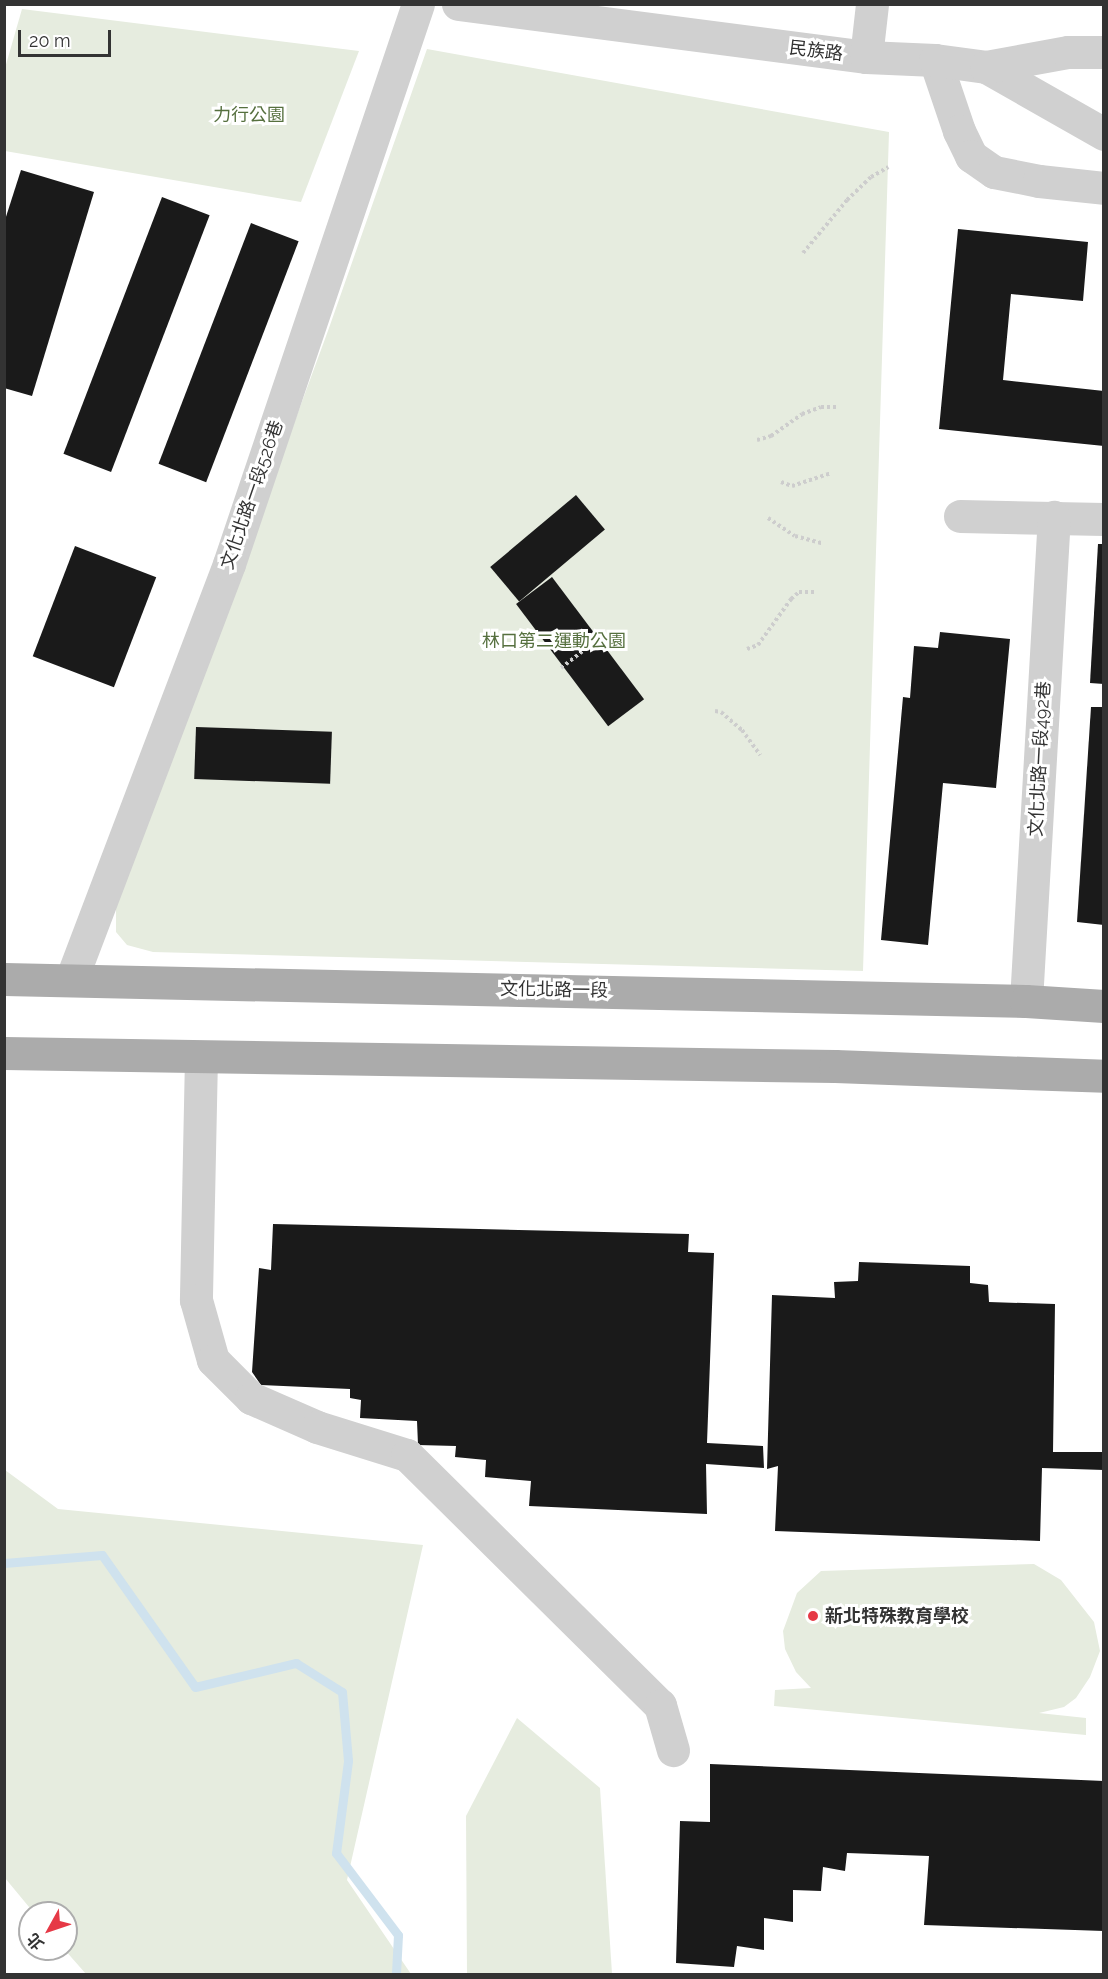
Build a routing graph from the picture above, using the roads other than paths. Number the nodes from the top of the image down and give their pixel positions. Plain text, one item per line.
1 (418, 4) edge
2 (458, 4) edge
3 (872, 4) edge
4 (1104, 52) edge
5 (866, 57) junction
6 (934, 60) junction
7 (986, 67) junction
8 (1104, 134) edge
9 (1104, 188) edge
10 (960, 516) dead end
11 (1054, 517) junction
12 (1104, 519) edge
13 (4, 979) edge
14 (71, 980) junction
15 (1026, 1001) junction
16 (1104, 1006) edge
17 (4, 1053) edge
18 (201, 1057) junction
19 (1104, 1076) edge
20 (673, 1749) dead end

1 - 14 street, 文化北路一段526巷
2 - 5 street, 民族路
3 - 5 street
4 - 7 street
5 - 6 street, 民族路
6 - 7 street, 民族路
6 - 9 street
7 - 8 street
10 - 11 street
11 - 12 street
11 - 15 street, 文化北路一段492巷
13 - 14 main road, 文化北路一段
14 - 15 main road, 文化北路一段
15 - 16 main road, 文化北路一段
17 - 18 main road
18 - 19 main road
18 - 20 street

